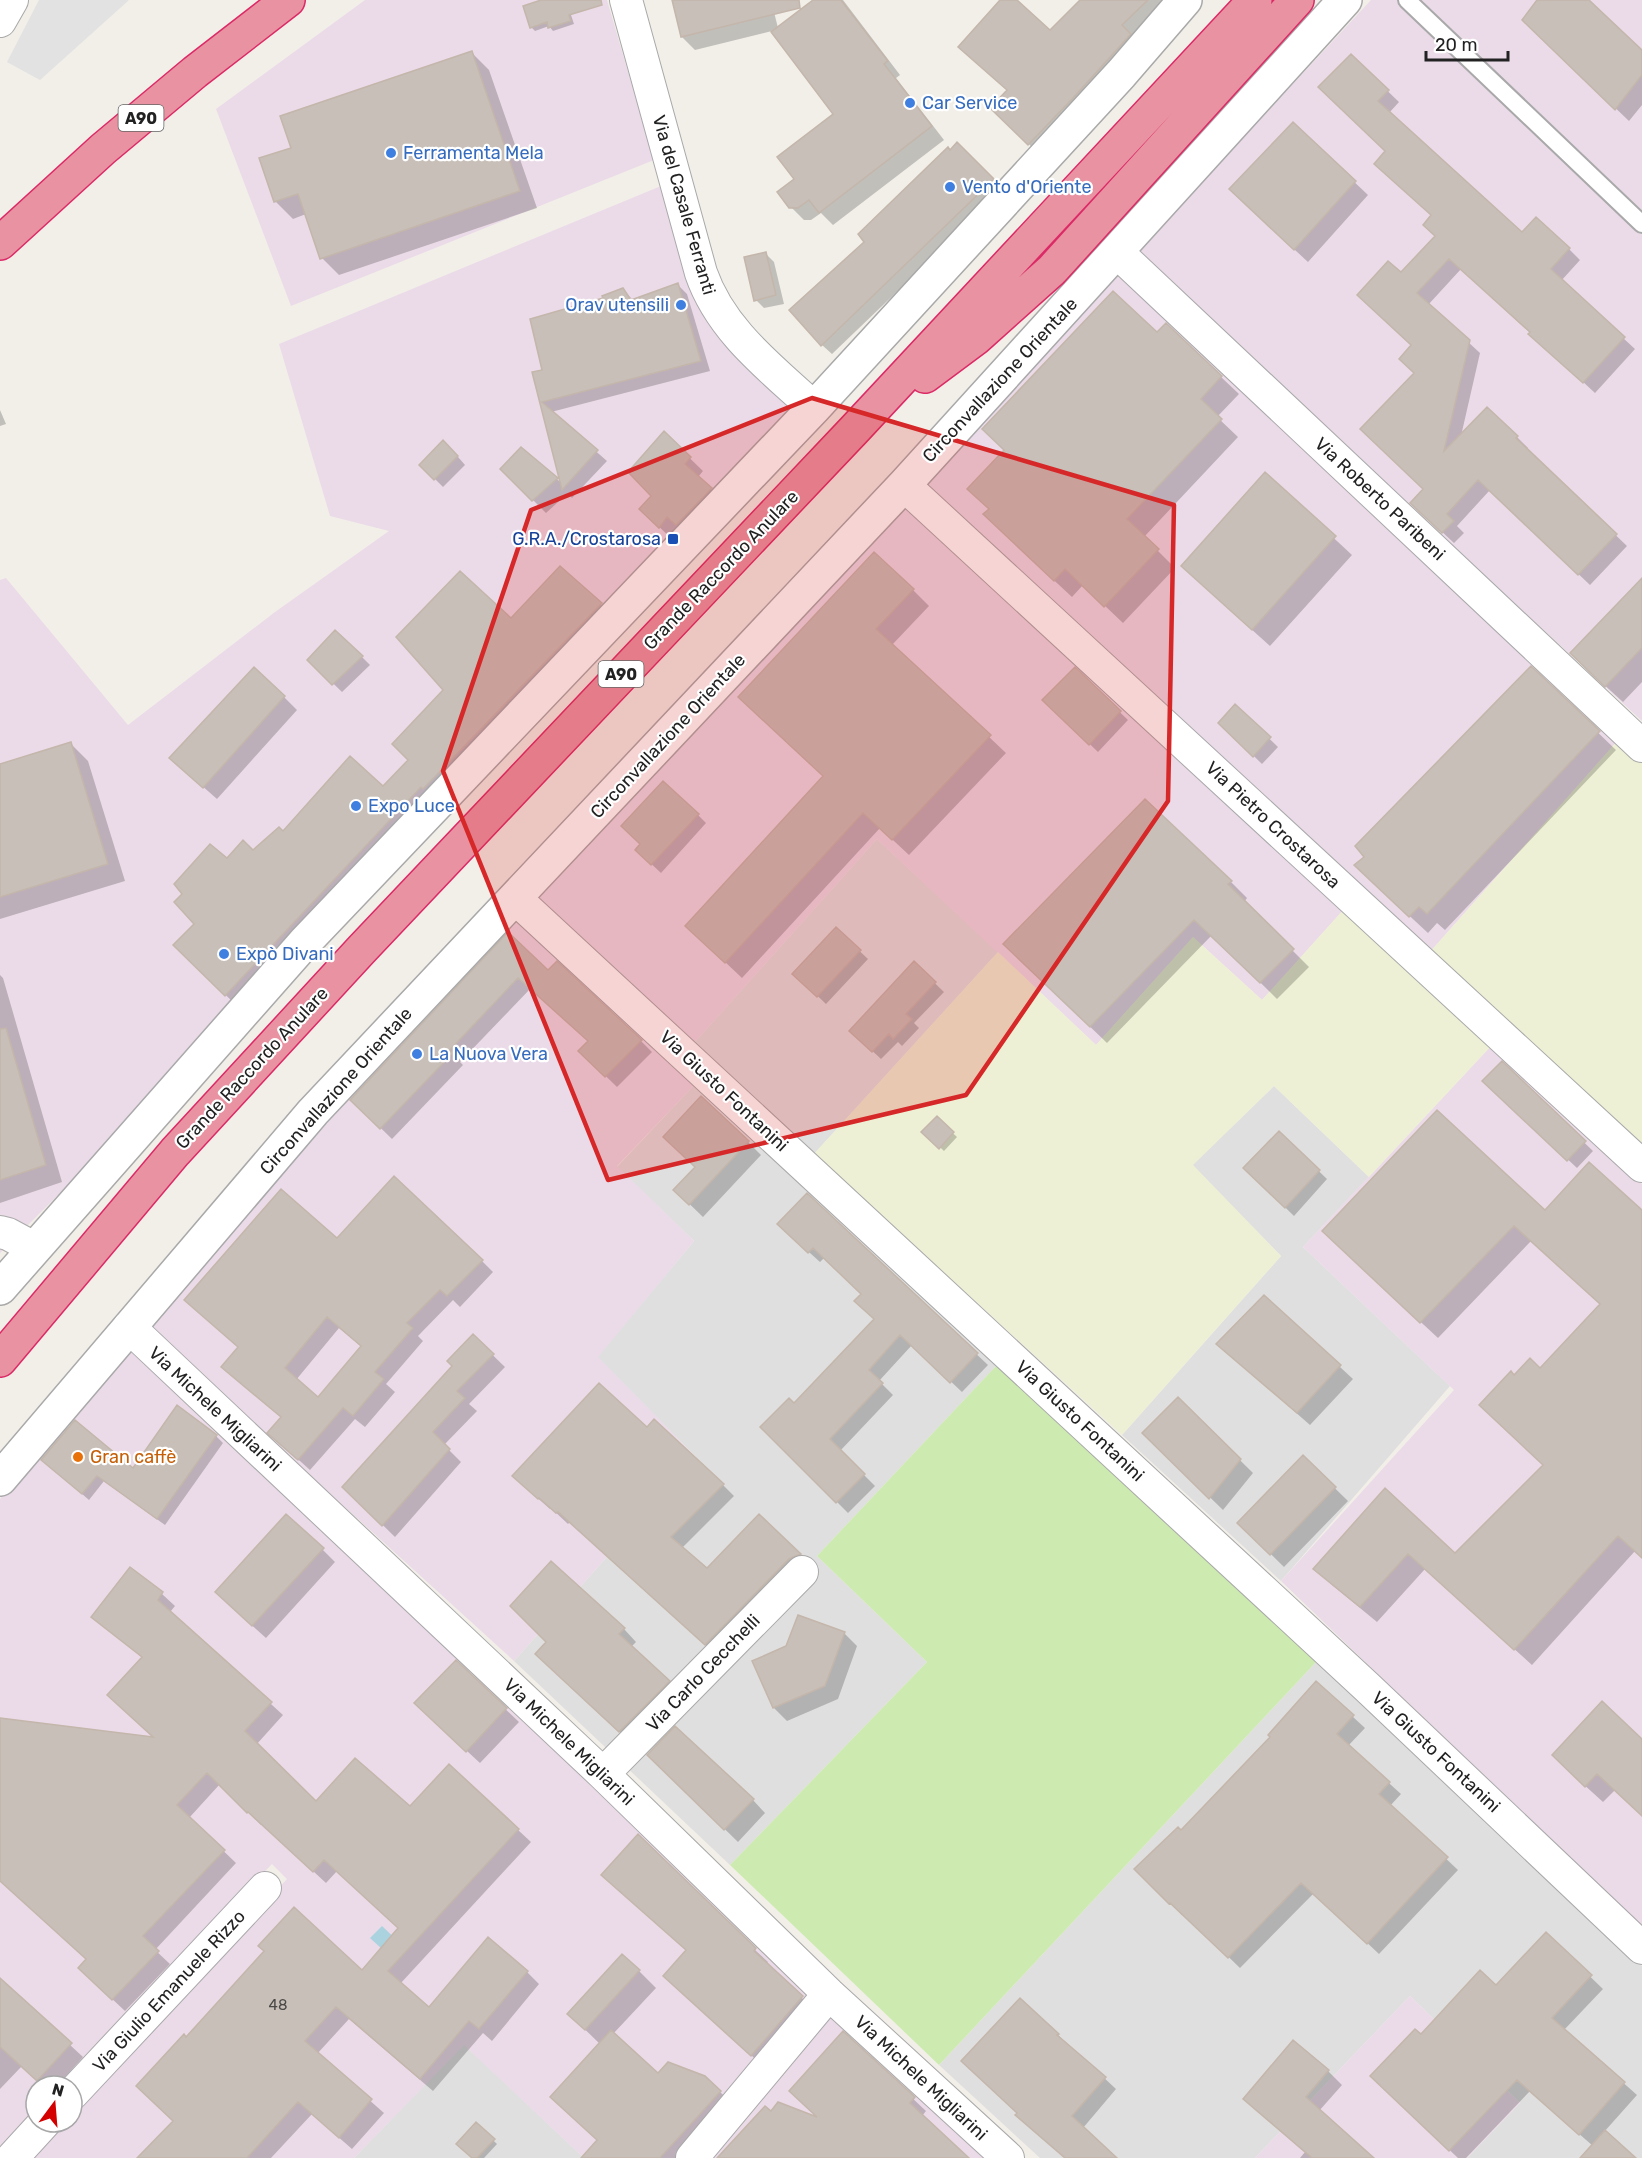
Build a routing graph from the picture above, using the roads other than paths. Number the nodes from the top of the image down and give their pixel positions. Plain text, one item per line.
1 (12, 0) edge
2 (288, 0) edge
3 (626, 0) edge
4 (1185, 0) edge
5 (1255, 0) edge
6 (1297, 0) edge
7 (1345, 0) edge
8 (1407, 0) edge
9 (0, 21) edge
10 (1642, 224) edge
11 (0, 243) edge
12 (1117, 252) junction
13 (814, 408) junction
14 (854, 430) junction
15 (904, 485) junction
16 (1642, 746) edge
17 (515, 898) junction
18 (1642, 1166) edge
19 (0, 1232) edge
20 (34, 1248) junction
21 (0, 1288) edge
22 (129, 1327) junction
23 (0, 1360) edge
24 (0, 1479) edge
25 (802, 1572) dead end
26 (603, 1774) junction
27 (265, 1888) dead end
28 (1642, 1948) edge
29 (829, 1994) junction
30 (84, 2081) edge
31 (34, 2134) edge
32 (12, 2158) edge
33 (692, 2158) edge
34 (1008, 2158) edge

1 - 9 street
2 - 11 highway, A90
3 - 13 street, Via del Casale Ferranti
4 - 13 street
5 - 14 highway, Grande Raccordo Anulare / A90
6 - 14 highway
7 - 12 street, Circonvallazione Orientale
8 - 10 lane
12 - 15 street, Circonvallazione Orientale
12 - 16 street, Via Roberto Paribeni
13 - 20 street
14 - 23 highway, Grande Raccordo Anulare / A90
15 - 17 street, Circonvallazione Orientale
15 - 18 street, Via Pietro Crostarosa
17 - 22 street, Circonvallazione Orientale
17 - 28 street, Via Giusto Fontanini
19 - 20 street
20 - 21 street
22 - 24 street, Circonvallazione Orientale
22 - 26 street, Via Michele Migliarini
25 - 26 street, Via Carlo Cecchelli
26 - 29 street, Via Michele Migliarini
27 - 30 street, Via Giulio Emanuele Rizzo
29 - 33 street
29 - 34 street, Via Michele Migliarini
31 - 32 street

